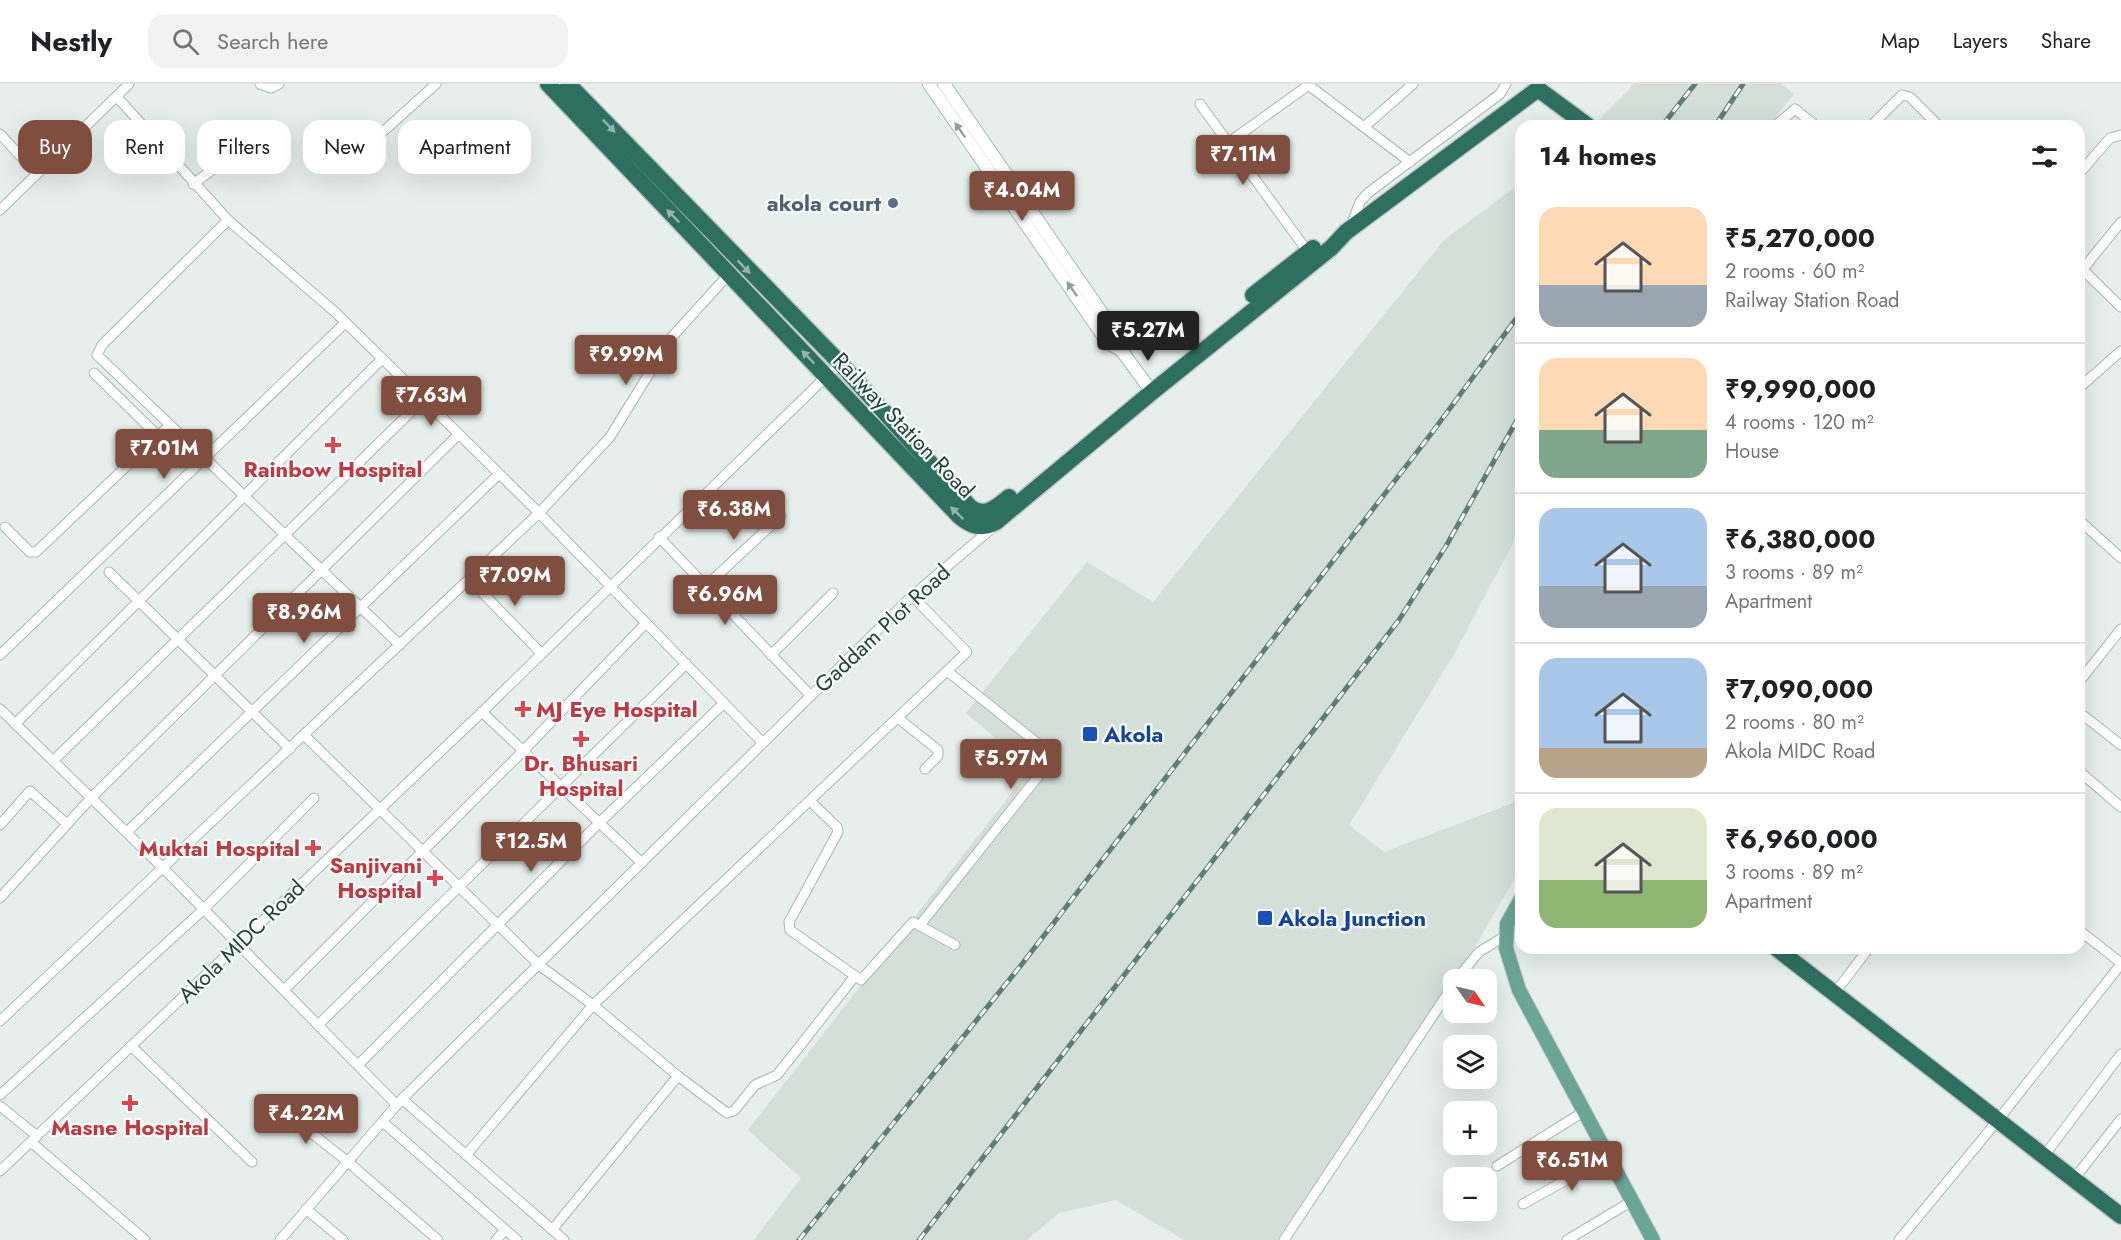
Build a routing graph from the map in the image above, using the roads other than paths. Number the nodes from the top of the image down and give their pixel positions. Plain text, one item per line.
1 (129, 84) edge
2 (260, 84) edge
3 (279, 84) edge
4 (436, 84) edge
5 (548, 84) edge
6 (568, 84) edge
7 (929, 84) edge
8 (944, 84) edge
9 (1308, 84) edge
10 (1413, 84) edge
11 (1506, 84) edge
12 (1535, 86) edge
13 (117, 97) junction
14 (1200, 104) dead end
15 (1580, 120) edge
16 (1782, 120) edge
17 (1808, 120) edge
18 (1877, 120) edge
19 (1933, 120) edge
20 (92, 121) edge
21 (1364, 127) junction
22 (386, 129) edge
23 (0, 134) edge
24 (2121, 135) edge
25 (1228, 143) junction
26 (18, 153) edge
27 (1410, 162) junction
28 (2085, 167) edge
29 (37, 174) edge
30 (207, 174) edge
31 (193, 184) junction
32 (0, 210) edge
33 (228, 220) junction
34 (1031, 220) junction
35 (2121, 222) edge
36 (1348, 230) junction
37 (1308, 252) junction
38 (2085, 263) edge
39 (2085, 272) edge
40 (729, 274) junction
41 (2121, 308) edge
42 (345, 322) junction
43 (2121, 351) edge
44 (382, 359) junction
45 (840, 363) junction
46 (94, 373) dead end
47 (826, 376) junction
48 (2085, 376) edge
49 (1148, 387) junction
50 (423, 400) junction
51 (170, 424) junction
52 (458, 435) junction
53 (158, 436) junction
54 (206, 458) junction
55 (498, 475) junction
56 (246, 496) junction
57 (539, 513) junction
58 (781, 516) dead end
59 (986, 519) junction
60 (2085, 525) edge
61 (5, 527) dead end
62 (285, 534) junction
63 (659, 537) junction
64 (2121, 558) edge
65 (321, 568) junction
66 (109, 572) dead end
67 (469, 579) junction
68 (610, 585) junction
69 (706, 586) junction
70 (833, 593) dead end
71 (912, 596) junction
72 (139, 602) junction
73 (362, 608) junction
74 (646, 623) junction
75 (2121, 629) edge
76 (177, 639) junction
77 (400, 645) junction
78 (541, 653) junction
79 (771, 655) junction
80 (0, 656) edge
81 (686, 664) junction
82 (947, 671) junction
83 (2085, 674) edge
84 (214, 675) junction
85 (811, 696) junction
86 (724, 703) junction
87 (0, 709) edge
88 (252, 712) junction
89 (482, 712) junction
90 (2085, 717) edge
91 (898, 718) junction
92 (15, 724) junction
93 (304, 735) junction
94 (763, 743) junction
95 (2121, 745) edge
96 (290, 749) junction
97 (523, 752) junction
98 (53, 761) junction
99 (925, 769) dead end
100 (2085, 776) edge
101 (561, 788) junction
102 (91, 798) junction
103 (314, 798) dead end
104 (810, 801) junction
105 (2121, 807) edge
106 (380, 809) junction
107 (599, 823) junction
108 (67, 824) junction
109 (0, 825) edge
110 (127, 832) junction
111 (423, 852) junction
112 (642, 863) junction
113 (163, 868) junction
114 (460, 888) junction
115 (0, 898) edge
116 (204, 909) junction
117 (1515, 910) edge
118 (499, 925) junction
119 (920, 925) junction
120 (1507, 935) junction
121 (2085, 935) edge
122 (239, 944) junction
123 (955, 945) dead end
124 (1784, 954) edge
125 (1864, 954) edge
126 (2121, 963) edge
127 (539, 965) junction
128 (1465, 969) edge
129 (855, 976) junction
130 (284, 990) junction
131 (1834, 994) junction
132 (1443, 1001) edge
133 (593, 1005) junction
134 (0, 1020) edge
135 (318, 1025) junction
136 (131, 1046) junction
137 (2121, 1054) edge
138 (358, 1065) junction
139 (678, 1076) junction
140 (0, 1095) edge
141 (400, 1102) junction
142 (0, 1106) edge
143 (280, 1108) dead end
144 (1583, 1112) junction
145 (2121, 1119) edge
146 (1998, 1120) junction
147 (382, 1122) junction
148 (34, 1139) junction
149 (466, 1155) junction
150 (2043, 1156) junction
151 (1608, 1157) junction
152 (252, 1162) dead end
153 (348, 1162) junction
154 (1497, 1166) dead end
155 (0, 1171) edge
156 (2074, 1179) junction
157 (1632, 1201) junction
158 (1523, 1204) dead end
159 (306, 1209) junction
160 (2121, 1215) edge
161 (505, 1230) junction
162 (552, 1230) junction
163 (144, 1240) edge
164 (280, 1240) edge
165 (343, 1240) edge
166 (438, 1240) edge
167 (496, 1240) edge
168 (517, 1240) edge
169 (564, 1240) edge
170 (1284, 1240) edge
171 (1567, 1240) edge
172 (1653, 1240) edge
173 (1899, 1240) edge

1 - 13 street
2 - 3 street
4 - 22 street
40 -> 5 highway, Railway Station Road
6 -> 45 highway, Railway Station Road
34 -> 7 street
8 - 34 street
9 - 21 street
9 - 25 street
10 - 21 street
11 - 27 street
12 - 15 highway
12 - 36 highway
13 - 20 street
13 - 31 street
14 - 25 street
16 - 17 street
18 - 19 street
21 - 27 street
23 - 26 street
24 - 28 street
25 - 37 street
27 - 36 street
29 - 32 street
30 - 31 street
31 - 33 street
33 - 42 street
33 - 51 street
34 - 49 street
35 - 38 street
36 - 37 highway
36 - 49 highway
37 - 49 highway
39 - 41 street
47 -> 40 highway, Railway Station Road
40 - 57 street
42 - 44 street
42 - 54 street
43 - 48 street
44 - 50 street
44 - 56 street
45 - 47 street, Akola MIDC Road
45 - 59 highway, Railway Station Road
46 - 53 street
59 -> 47 highway, Railway Station Road
47 - 63 street, Akola MIDC Road
49 - 59 highway
50 - 52 street
50 - 62 street
51 - 53 street
51 - 54 street
52 - 55 street
52 - 65 street
53 - 61 street
54 - 56 street
54 - 80 street
55 - 57 street
55 - 73 street
56 - 62 street
56 - 72 street
57 - 67 street
57 - 68 street
58 - 69 street
59 - 71 street, Gaddam Plot Road
60 - 64 street
62 - 65 street
62 - 76 street
63 - 68 street, Akola MIDC Road
63 - 69 street
65 - 73 street
65 - 84 street
66 - 72 street
67 - 77 street
67 - 78 street
68 - 74 street
68 - 78 street, Akola MIDC Road
69 - 79 street
70 - 79 street
71 - 82 street
71 - 85 street, Gaddam Plot Road
72 - 76 street
72 - 92 street
73 - 77 street
73 - 88 street
74 - 81 street
74 - 97 street
75 - 83 street
76 - 84 street
76 - 98 street
77 - 93 street
78 - 89 street, Akola MIDC Road
79 - 85 street
81 - 86 street
81 - 101 street
82 - 91 street
82 - 119 street
84 - 88 street
84 - 102 street
85 - 94 street, Gaddam Plot Road
86 - 94 street
86 - 107 street
87 - 92 street
88 - 96 street
88 - 110 street
89 - 97 street
89 - 106 street, Akola MIDC Road
90 - 95 street
91 - 99 street
91 - 104 street
92 - 98 street
93 - 96 street
93 - 106 street
94 - 112 street
96 - 113 street
97 - 101 street
97 - 111 street
98 - 102 street
100 - 105 street
101 - 107 street
101 - 114 street
102 - 108 street
102 - 110 street
103 - 116 street
104 - 129 street
104 - 133 street
106 - 111 street
106 - 122 street, Akola MIDC Road
107 - 112 street
107 - 118 street
108 - 109 street
108 - 115 street
110 - 113 street
111 - 114 street
111 - 130 street
112 - 127 street
113 - 116 street
113 - 134 street
114 - 118 street
114 - 135 street
116 - 122 street
116 - 140 street
117 - 120 main road
118 - 127 street
118 - 138 street
119 - 123 street
119 - 129 street
120 - 128 street
120 - 144 main road
121 - 126 street
122 - 130 street
122 - 136 street, Akola MIDC Road
124 - 131 highway
125 - 131 street
126 - 146 street
127 - 133 street
127 - 141 street
129 - 139 street
130 - 135 street
131 - 146 highway
132 - 170 street
133 - 139 street
133 - 149 street
135 - 138 street
136 - 148 street, Akola MIDC Road
136 - 152 street
137 - 150 street
138 - 141 street
139 - 162 street
141 - 147 street
141 - 149 street
142 - 148 street
143 - 153 street
144 - 151 main road
144 - 154 street
145 - 156 street
146 - 150 highway
146 - 173 street
147 - 153 street
147 - 161 street
148 - 155 street, Akola MIDC Road
148 - 163 street
149 - 162 street
150 - 156 highway
151 - 157 main road
151 - 158 street
153 - 159 street
153 - 166 street
156 - 160 highway
157 - 171 street
157 - 172 main road
159 - 164 street
159 - 165 street
161 - 167 street
161 - 168 street
162 - 169 street

